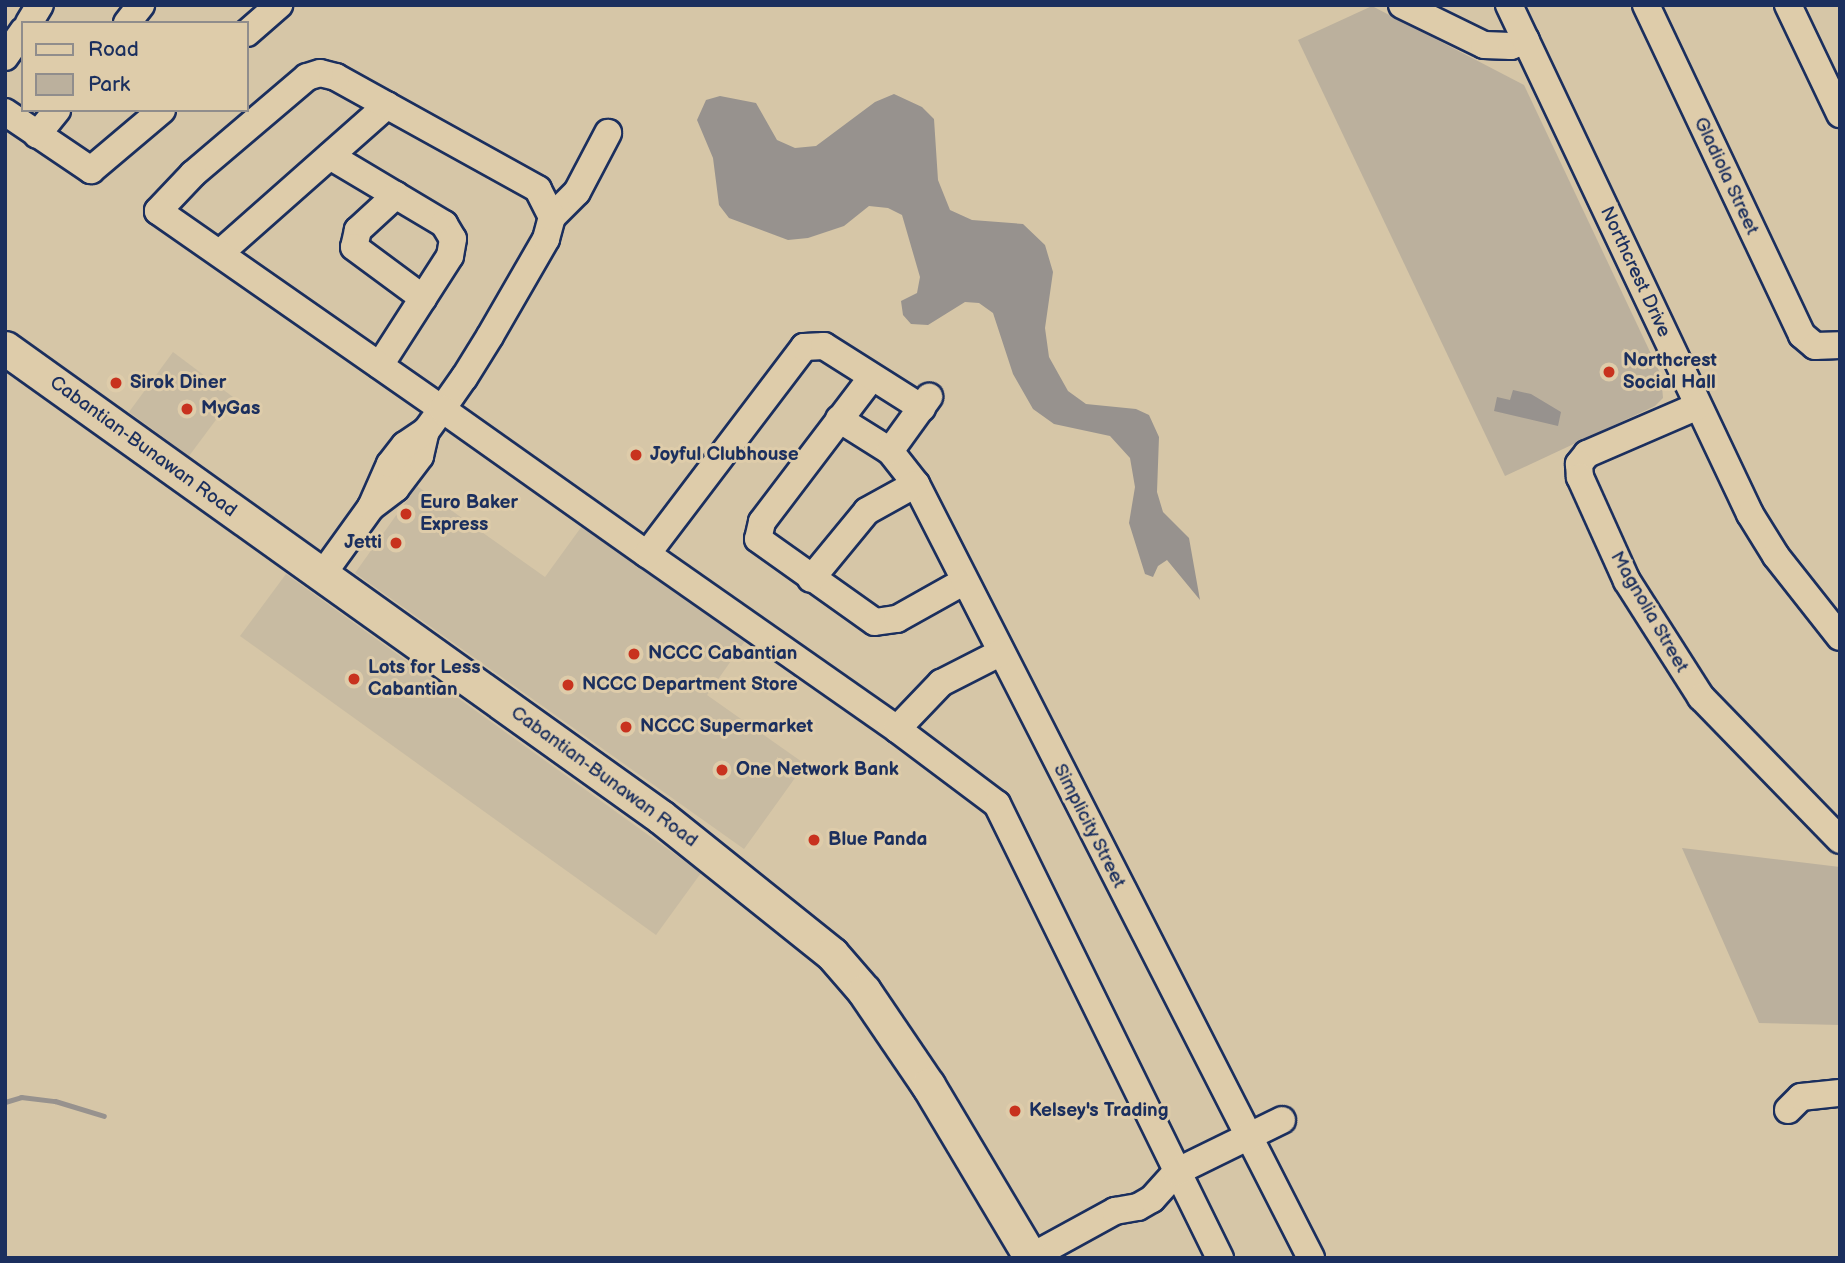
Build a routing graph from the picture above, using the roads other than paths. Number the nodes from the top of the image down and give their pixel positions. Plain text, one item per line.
1 (40, 5) edge
2 (141, 5) edge
3 (279, 5) edge
4 (1402, 5) edge
5 (1509, 5) edge
6 (1646, 5) edge
7 (1795, 11) edge
8 (30, 21) edge
9 (129, 21) edge
10 (248, 32) edge
11 (21, 34) edge
12 (1526, 40) junction
13 (5, 57) edge
14 (387, 105) junction
15 (5, 111) edge
16 (55, 112) edge
17 (160, 112) edge
18 (1840, 114) edge
19 (608, 133) dead end
20 (37, 135) junction
21 (330, 156) junction
22 (396, 195) junction
23 (552, 217) junction
24 (219, 253) junction
25 (423, 298) junction
26 (1840, 345) edge
27 (5, 348) edge
28 (380, 365) junction
29 (872, 377) junction
30 (1698, 406) junction
31 (442, 408) junction
32 (839, 419) junction
33 (890, 451) junction
34 (916, 484) junction
35 (647, 554) junction
36 (323, 575) junction
37 (811, 579) junction
38 (963, 582) junction
39 (1840, 637) edge
40 (1000, 653) junction
41 (897, 729) junction
42 (1840, 840) edge
43 (1840, 1093) edge
44 (1788, 1110) dead end
45 (1282, 1121) dead end
46 (1249, 1136) junction
47 (1169, 1178) junction
48 (1031, 1258) edge
49 (1220, 1258) edge
50 (1311, 1258) edge

1 - 8 street
2 - 9 street
3 - 10 street
4 - 12 street
5 - 12 street, Northcrest Drive
6 - 26 street, Gladiola Street
7 - 18 street
11 - 13 street
12 - 30 street, Northcrest Drive
14 - 21 street
14 - 23 street
14 - 24 street
15 - 20 street
16 - 20 street
17 - 20 street
19 - 23 street
21 - 22 street
21 - 24 street
22 - 25 street
22 - 25 street
23 - 31 street
24 - 28 street
25 - 28 street
27 - 36 main road, Cabantian-Bunawan Road
28 - 31 street
29 - 32 street
29 - 33 street
29 - 35 street
30 - 39 street, Northcrest Drive
30 - 42 street, Magnolia Street
31 - 35 street
31 - 36 street
32 - 33 street, Simplicity Street
32 - 37 street
33 - 34 street, Simplicity Street
34 - 37 street
34 - 38 street, Simplicity Street
35 - 41 street
36 - 48 main road, Cabantian-Bunawan Road
37 - 38 street
38 - 40 street, Simplicity Street
40 - 41 street
40 - 46 street, Simplicity Street
41 - 47 street
43 - 44 street
45 - 46 street
46 - 47 street
46 - 50 street, Simplicity Street
47 - 48 street
47 - 49 street

